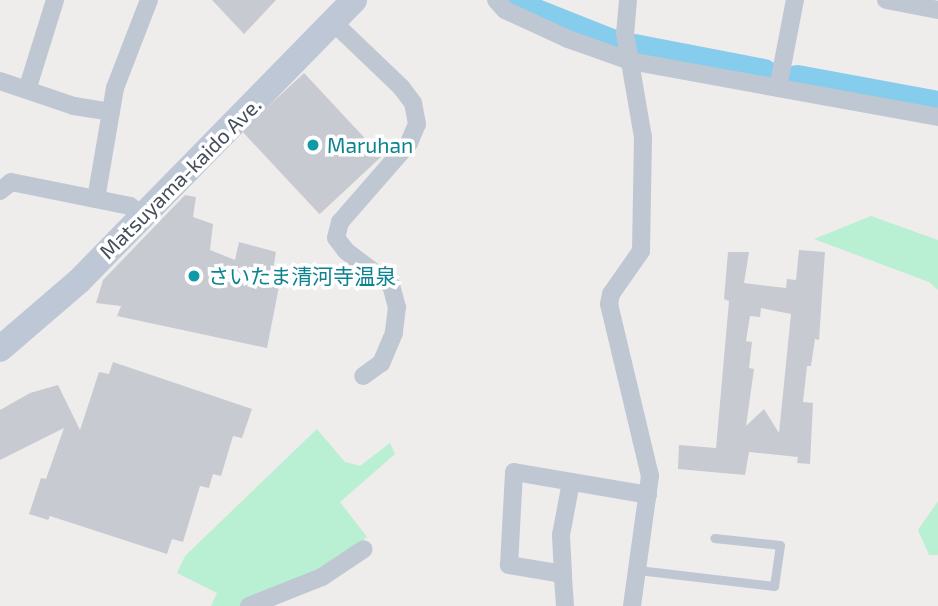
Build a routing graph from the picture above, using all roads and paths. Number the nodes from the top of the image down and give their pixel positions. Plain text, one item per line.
1 (55, 0) edge
2 (149, 0) edge
3 (354, 0) edge
4 (496, 0) edge
5 (628, 0) edge
6 (794, 0) edge
7 (886, 0) edge
8 (938, 10) edge
9 (333, 22) junction
10 (630, 61) junction
11 (0, 81) edge
12 (778, 88) junction
13 (27, 90) junction
14 (111, 112) junction
15 (938, 117) edge
16 (0, 191) edge
17 (96, 200) junction
18 (142, 216) junction
19 (0, 349) edge
20 (363, 376) dead end
21 (571, 482) junction
22 (648, 495) junction
23 (714, 538) dead end
24 (364, 549) dead end
25 (638, 570) junction
26 (563, 574) junction
27 (249, 606) edge
28 (565, 606) edge
29 (632, 606) edge

1 - 13 street
2 - 14 street
3 - 9 main road, Matsuyama-kaido Ave.
4 - 10 street
5 - 10 street
6 - 12 street
7 - 8 street
9 - 18 main road, Matsuyama-kaido Ave.
9 - 20 street
10 - 12 street
10 - 22 street
11 - 13 street
12 - 15 street
13 - 14 street
14 - 17 street
16 - 17 street
17 - 18 street
18 - 19 main road, Matsuyama-kaido Ave.
21 - 22 street
21 - 26 street
21 - 26 street
22 - 25 street
23 - 25 lane
24 - 27 street
25 - 29 street
26 - 28 street

